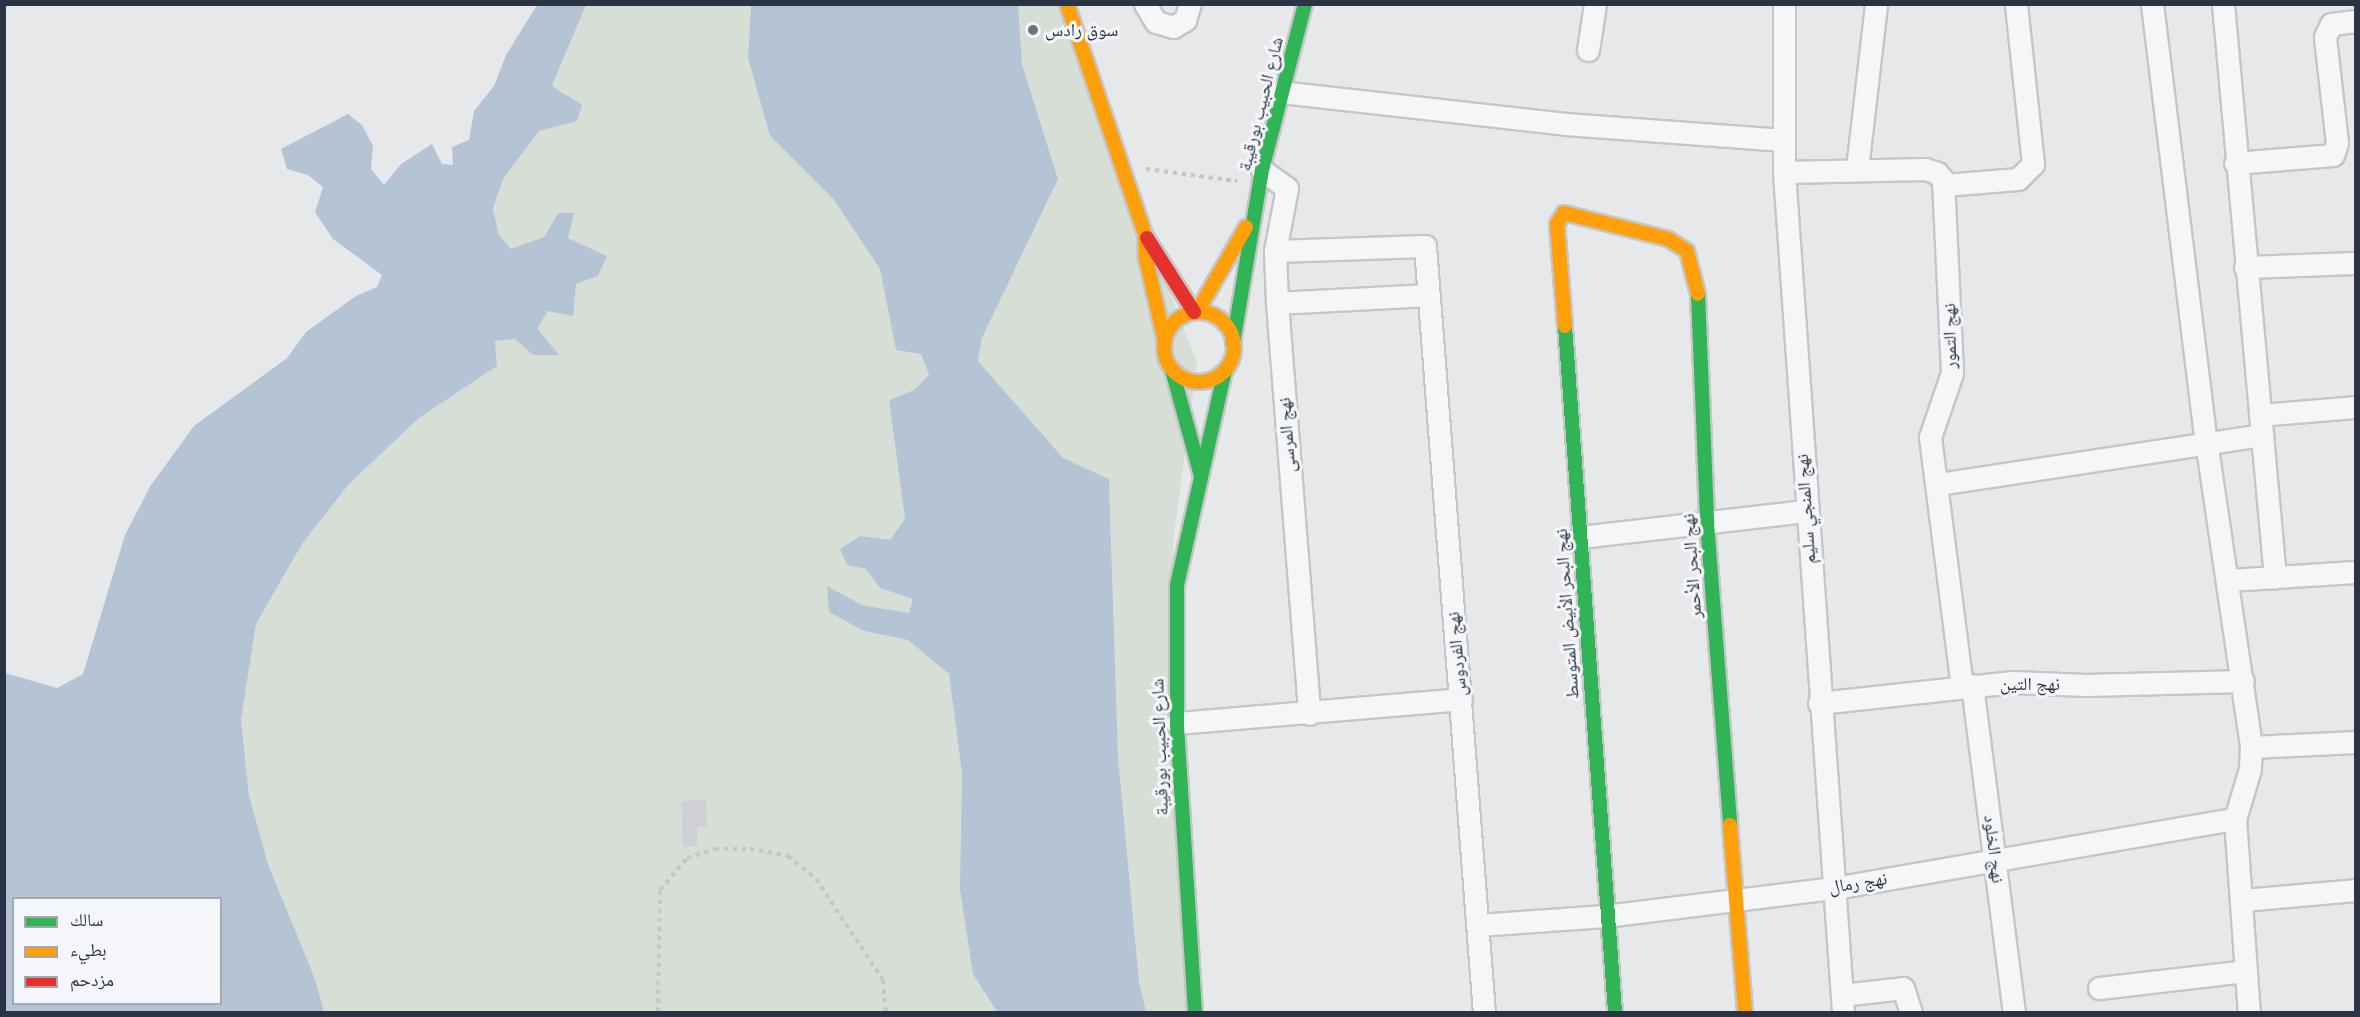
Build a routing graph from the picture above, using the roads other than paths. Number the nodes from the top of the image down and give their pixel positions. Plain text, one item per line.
1 (1067, 4) edge
2 (1145, 4) edge
3 (1190, 4) edge
4 (1305, 4) edge
5 (1595, 4) edge
6 (1784, 4) edge
7 (1876, 4) edge
8 (2016, 4) edge
9 (2152, 4) edge
10 (2223, 4) edge
11 (2355, 21) edge
12 (1588, 50) dead end
13 (1281, 93) junction
14 (1783, 141) junction
15 (2235, 163) junction
16 (1857, 170) junction
17 (1784, 172) junction
18 (1261, 177) junction
19 (1944, 185) junction
20 (1254, 214) junction
21 (1561, 214) joint
22 (1145, 236) junction
23 (1275, 251) junction
24 (2355, 263) edge
25 (2245, 267) junction
26 (1428, 295) junction
27 (1277, 303) junction
28 (1195, 312) junction
29 (1165, 342) junction
30 (1233, 343) junction
31 (1172, 370) junction
32 (1225, 370) junction
33 (2355, 407) edge
34 (2261, 425) junction
35 (2206, 441) junction
36 (1202, 482) junction
37 (1938, 484) junction
38 (1806, 511) junction
39 (1707, 523) junction
40 (1580, 537) junction
41 (2355, 572) edge
42 (2275, 578) junction
43 (2228, 580) junction
44 (2243, 681) junction
45 (1967, 686) junction
46 (1461, 699) junction
47 (1819, 704) junction
48 (1309, 714) junction
49 (1177, 723) junction
50 (2355, 742) edge
51 (2252, 747) junction
52 (2235, 819) junction
53 (1995, 861) junction
54 (1834, 888) junction
55 (2355, 890) edge
56 (1735, 899) junction
57 (2242, 900) junction
58 (1605, 916) junction
59 (1478, 925) junction
60 (2246, 971) junction
61 (2099, 988) dead end
62 (1843, 1004) edge
63 (1195, 1012) edge
64 (1484, 1012) edge
65 (1615, 1012) edge
66 (1745, 1012) edge
67 (1911, 1012) edge
68 (2014, 1012) edge
69 (2249, 1012) edge

1 - 22 street
2 - 3 street
4 - 13 street, شارع الحبيب بورقيبة
5 - 12 street
6 - 14 street, نهج المنجي سليم
7 - 16 street
8 - 19 street
9 - 35 street
10 - 15 street
11 - 15 street
13 - 14 street
13 - 18 street, شارع الحبيب بورقيبة
14 - 17 street, نهج المنجي سليم
15 - 25 street
16 - 17 street
16 - 19 street
17 - 38 street, نهج المنجي سليم
18 - 20 street, شارع الحبيب بورقيبة
18 - 23 street, نهج المرسى
19 - 37 street, نهج التمور
20 - 28 street, شارع الحبيب بورقيبة
20 - 30 street, شارع الحبيب بورقيبة
21 - 39 street, نهج البحر الأحمر
21 - 40 street, نهج البحر الأبيض المتوسط
22 - 28 street
22 - 29 street
23 - 26 street, نهج الفردوس
23 - 27 street, نهج المرسى
24 - 25 street
25 - 34 street
26 - 27 street
26 - 46 street, نهج الفردوس
27 - 48 street, نهج المرسى
28 - 29 street
28 - 30 street
29 - 31 street
30 - 32 street
31 - 32 street
31 - 36 street, شارع الحبيب بورقيبة
32 - 36 street, شارع الحبيب بورقيبة
33 - 34 street
34 - 35 street
34 - 42 street
35 - 37 street
35 - 43 street
36 - 49 street, شارع الحبيب بورقيبة
37 - 45 street, نهج التمور
38 - 39 street
38 - 47 street, نهج المنجي سليم
39 - 40 street
39 - 56 street, نهج البحر الأحمر
40 - 58 street, نهج البحر الأبيض المتوسط
41 - 42 street
42 - 43 street
43 - 44 street
44 - 45 street, نهج التين
44 - 51 street
45 - 47 street, نهج التين
45 - 53 street, نهج الخلود
46 - 48 street
46 - 59 street, نهج الفردوس
47 - 54 street, نهج المنجي سليم
48 - 49 street
49 - 63 street, شارع الحبيب بورقيبة
50 - 51 street
51 - 52 street
52 - 53 street, نهج رمال
52 - 57 street
53 - 54 street, نهج رمال
53 - 68 street, نهج الخلود
54 - 56 street, نهج رمال
54 - 62 street, نهج المنجي سليم
55 - 57 street
56 - 58 street, نهج رمال
56 - 66 street, نهج البحر الأحمر
57 - 60 street
58 - 59 street, نهج رمال
58 - 65 street, نهج البحر الأبيض المتوسط
59 - 64 street, نهج الفردوس
60 - 61 street
60 - 69 street
62 - 67 street

